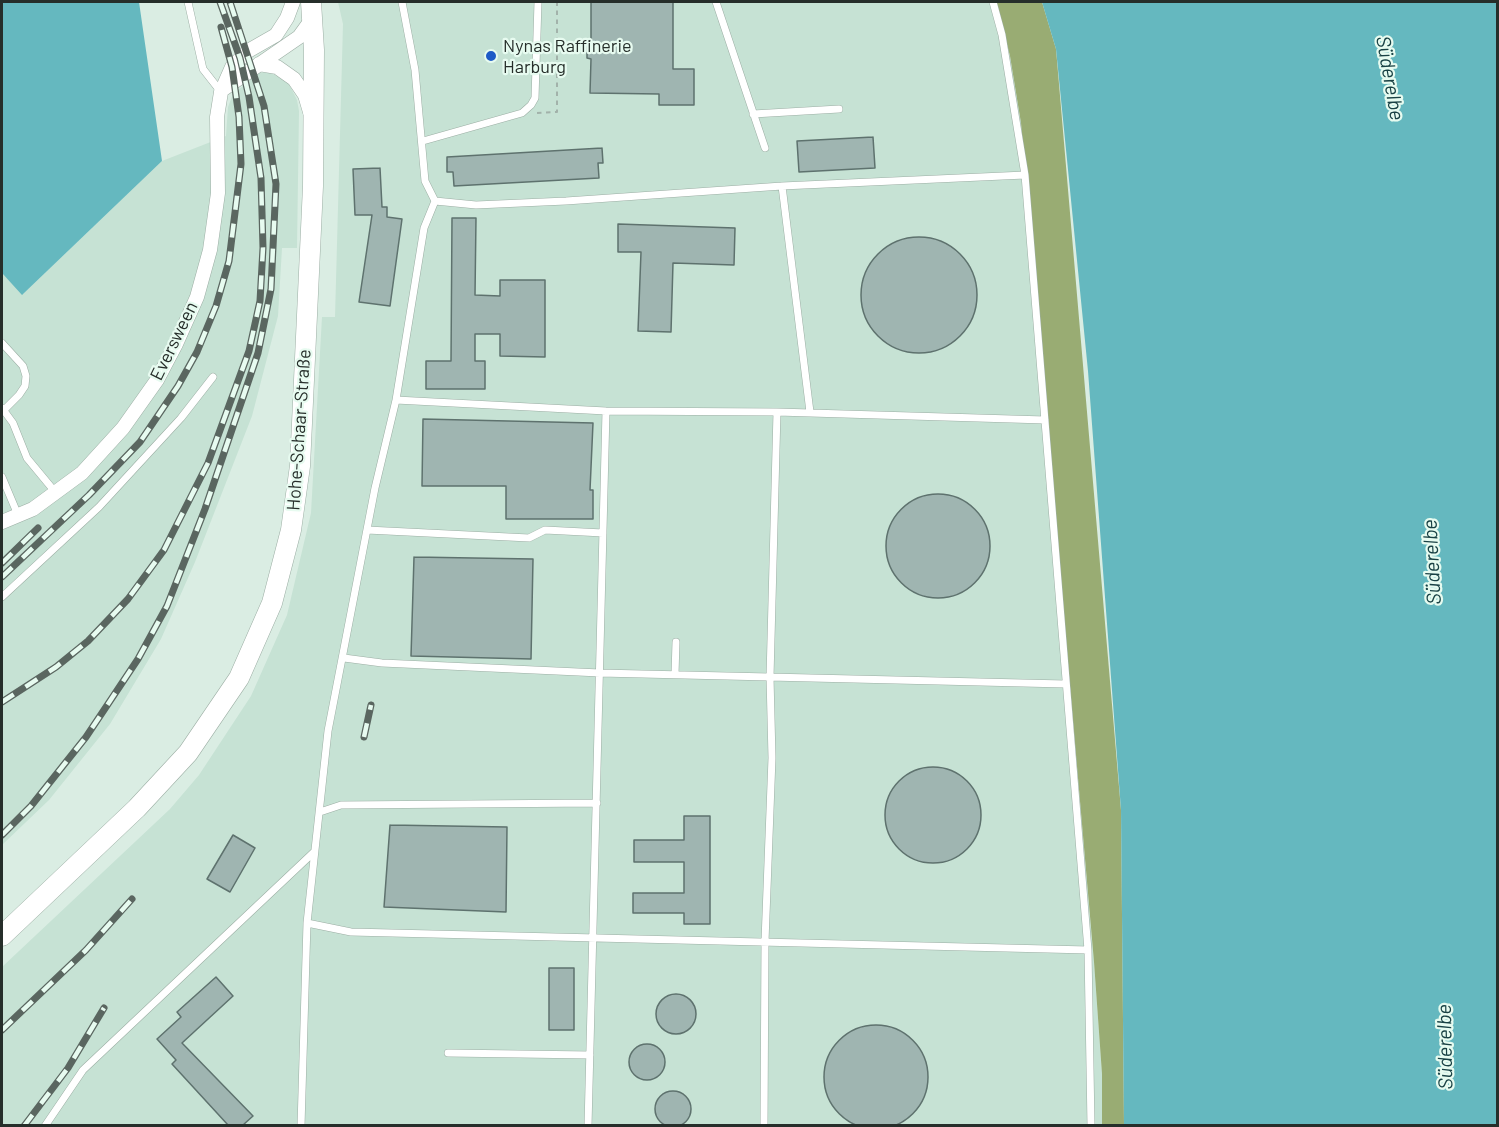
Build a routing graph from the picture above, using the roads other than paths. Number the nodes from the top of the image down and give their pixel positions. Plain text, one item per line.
1 (188, 2) edge
2 (293, 2) edge
3 (402, 2) edge
4 (538, 2) edge
5 (716, 2) edge
6 (993, 2) edge
7 (312, 9) edge
8 (276, 34) junction
9 (299, 37) junction
10 (314, 50) junction
11 (259, 64) junction
12 (221, 92) junction
13 (839, 109) dead end
14 (753, 114) junction
15 (313, 121) junction
16 (423, 141) junction
17 (765, 148) dead end
18 (1024, 175) junction
19 (782, 186) junction
20 (435, 201) junction
21 (2, 343) edge
22 (213, 377) dead end
23 (396, 400) junction
24 (2, 410) edge
25 (606, 411) junction
26 (777, 412) junction
27 (810, 412) junction
28 (1045, 420) junction
29 (2, 477) edge
30 (56, 494) junction
31 (18, 516) junction
32 (2, 522) edge
33 (367, 530) junction
34 (603, 533) junction
35 (2, 597) edge
36 (676, 642) dead end
37 (344, 658) junction
38 (600, 673) junction
39 (675, 674) junction
40 (770, 677) junction
41 (1065, 684) junction
42 (597, 803) junction
43 (320, 812) junction
44 (315, 852) junction
45 (307, 923) junction
46 (2, 936) edge
47 (593, 938) junction
48 (765, 941) junction
49 (1088, 950) junction
50 (448, 1053) dead end
51 (590, 1055) junction
52 (45, 1125) edge
53 (301, 1125) edge
54 (588, 1125) edge
55 (764, 1125) edge
56 (1091, 1125) edge

1 - 12 lane
2 - 8 street, Eversween
3 - 16 lane
4 - 16 lane
5 - 14 lane
6 - 18 lane
7 - 9 street
7 - 10 main road, Hohe-Schaar-Straße
8 - 9 street
8 - 12 street, Eversween
9 - 10 street
9 - 11 street
10 - 15 main road, Hohe-Schaar-Straße
11 - 12 street
11 - 15 street
12 - 30 street, Eversween
13 - 14 lane
14 - 17 lane
15 - 46 main road, Hohe-Schaar-Straße
16 - 20 lane
18 - 19 lane
18 - 28 lane
19 - 20 lane
19 - 27 lane
20 - 23 lane
21 - 24 lane
22 - 35 lane
23 - 25 lane
23 - 33 lane
24 - 30 lane
25 - 26 lane
25 - 34 lane
26 - 27 lane
26 - 40 lane
27 - 28 lane
28 - 41 lane
29 - 31 lane
30 - 31 street, Eversween
31 - 32 street, Eversween
33 - 34 lane
33 - 37 lane
34 - 38 lane
36 - 39 lane
37 - 38 lane
37 - 43 lane
38 - 39 lane
38 - 42 lane
39 - 40 lane
40 - 41 lane
40 - 48 lane
41 - 49 lane
42 - 43 lane
42 - 47 lane
43 - 44 lane
44 - 45 lane
44 - 52 lane
45 - 47 lane
45 - 53 lane
47 - 48 lane
47 - 51 lane
48 - 49 lane
48 - 55 lane
49 - 56 lane
50 - 51 lane
51 - 54 lane

